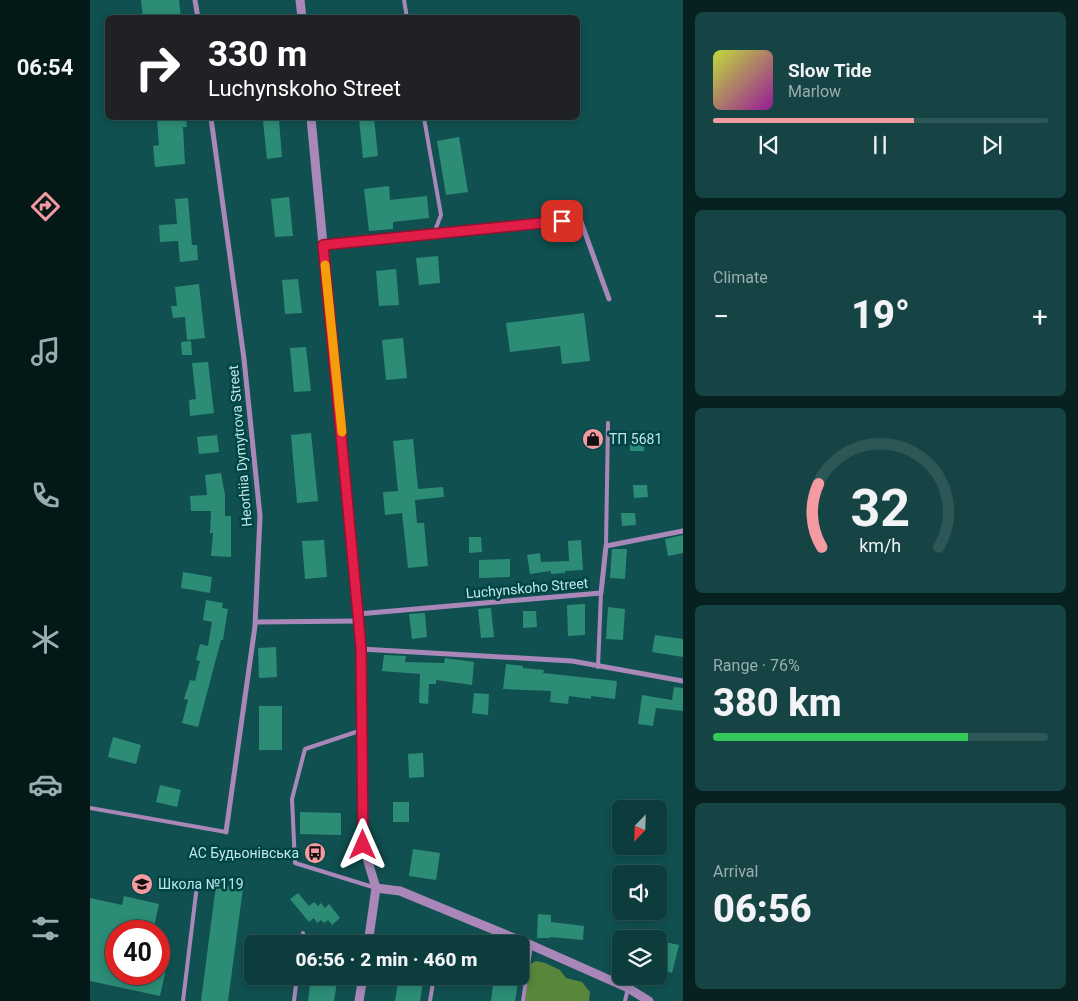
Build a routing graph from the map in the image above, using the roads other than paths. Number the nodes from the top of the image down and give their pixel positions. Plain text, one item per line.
1 (195, 0) edge
2 (300, 0) edge
3 (404, 0) edge
4 (198, 15) edge
5 (302, 15) edge
6 (406, 15) edge
7 (211, 120) edge
8 (311, 120) edge
9 (424, 120) edge
10 (434, 233) junction
11 (323, 245) junction
12 (610, 299) dead end
13 (608, 423) dead end
14 (683, 531) edge
15 (606, 546) junction
16 (601, 593) junction
17 (358, 617) junction
18 (256, 622) junction
19 (361, 649) junction
20 (598, 667) junction
21 (683, 682) edge
22 (362, 730) junction
23 (90, 808) edge
24 (226, 832) joint
25 (197, 885) dead end
26 (376, 888) junction
27 (369, 935) edge
28 (531, 945) junction
29 (296, 985) edge
30 (362, 985) edge
31 (433, 985) edge
32 (628, 988) junction
33 (183, 1001) edge
34 (294, 1001) edge
35 (359, 1001) edge
36 (430, 1001) edge
37 (523, 1001) edge
38 (626, 1001) edge
39 (649, 1001) edge

1 - 4 street
2 - 5 street
3 - 6 lane
7 - 18 street, Heorhiia Dymytrova Street
8 - 11 street
9 - 10 lane
10 - 11 street
10 - 12 street
11 - 17 street
13 - 15 lane
14 - 15 street
15 - 16 street, Luchynskoho Street
16 - 17 street, Luchynskoho Street
16 - 20 lane
17 - 18 street, Luchynskoho Street
17 - 19 street
18 - 24 street, Heorhiia Dymytrova Street
19 - 20 street
19 - 22 street
20 - 21 street
22 - 26 street
22 - 26 lane
23 - 24 lane
25 - 33 lane
26 - 27 street
26 - 28 street
28 - 32 street
28 - 37 lane
29 - 34 lane
30 - 35 street
31 - 36 lane
32 - 38 lane
32 - 39 street

